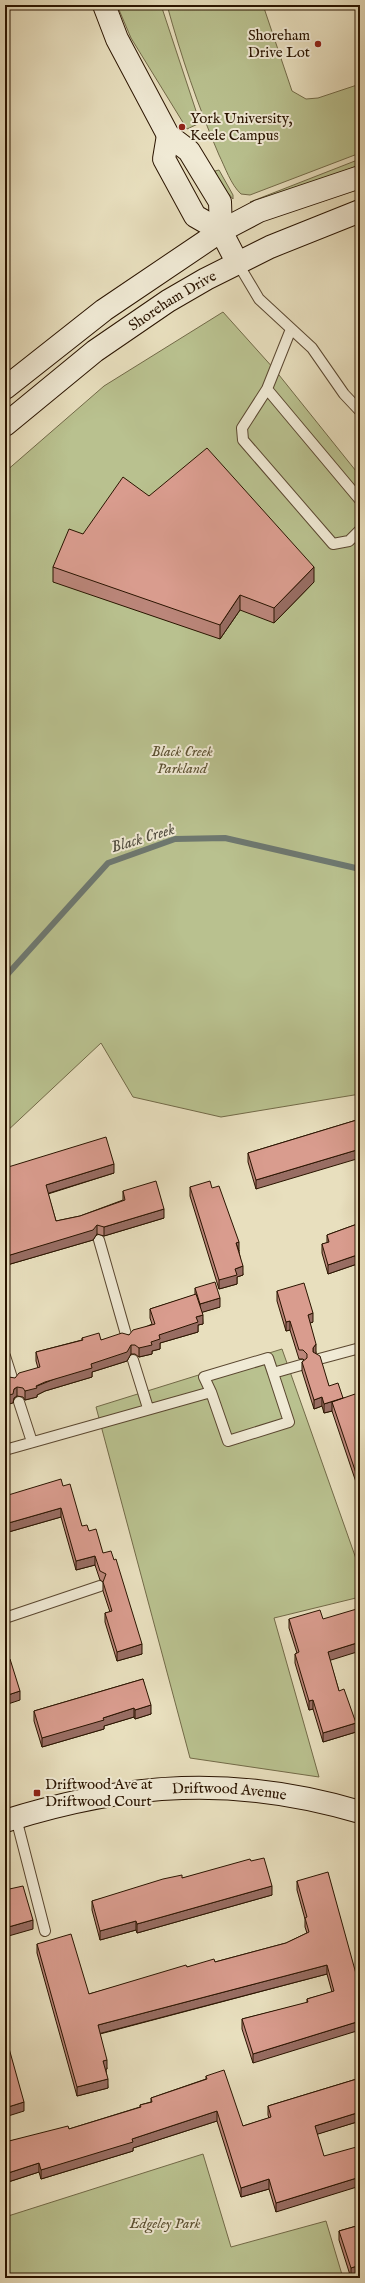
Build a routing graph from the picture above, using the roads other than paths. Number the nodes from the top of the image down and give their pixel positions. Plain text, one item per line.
1 (104, 5) edge
2 (360, 178) edge
3 (360, 210) edge
4 (221, 231) junction
5 (237, 262) junction
6 (290, 329) junction
7 (5, 388) edge
8 (267, 389) junction
9 (360, 411) edge
10 (5, 425) edge
11 (360, 500) edge
12 (360, 530) edge
13 (99, 1240) dead end
14 (127, 1338) edge
15 (360, 1348) edge
16 (5, 1356) edge
17 (319, 1359) edge
18 (133, 1360) dead end
19 (301, 1365) edge
20 (273, 1373) junction
21 (13, 1381) edge
22 (210, 1392) junction
23 (19, 1402) dead end
24 (148, 1408) junction
25 (32, 1442) junction
26 (5, 1450) edge
27 (100, 1586) dead end
28 (5, 1618) edge
29 (360, 1812) edge
30 (10, 1819) edge
31 (45, 1931) dead end

1 - 4 street
2 - 4 street, Shoreham Drive
3 - 5 street, Shoreham Drive
4 - 5 street
4 - 7 street, Shoreham Drive
5 - 6 lane
5 - 10 street, Shoreham Drive
6 - 8 lane
6 - 9 lane
8 - 11 lane
8 - 12 lane
13 - 14 lane
15 - 17 lane
16 - 21 lane
18 - 24 lane
19 - 20 lane
20 - 22 lane
20 - 22 lane
22 - 24 lane
23 - 25 lane
24 - 25 lane
25 - 26 lane
27 - 28 lane
29 - 30 street, Driftwood Avenue
30 - 31 lane

